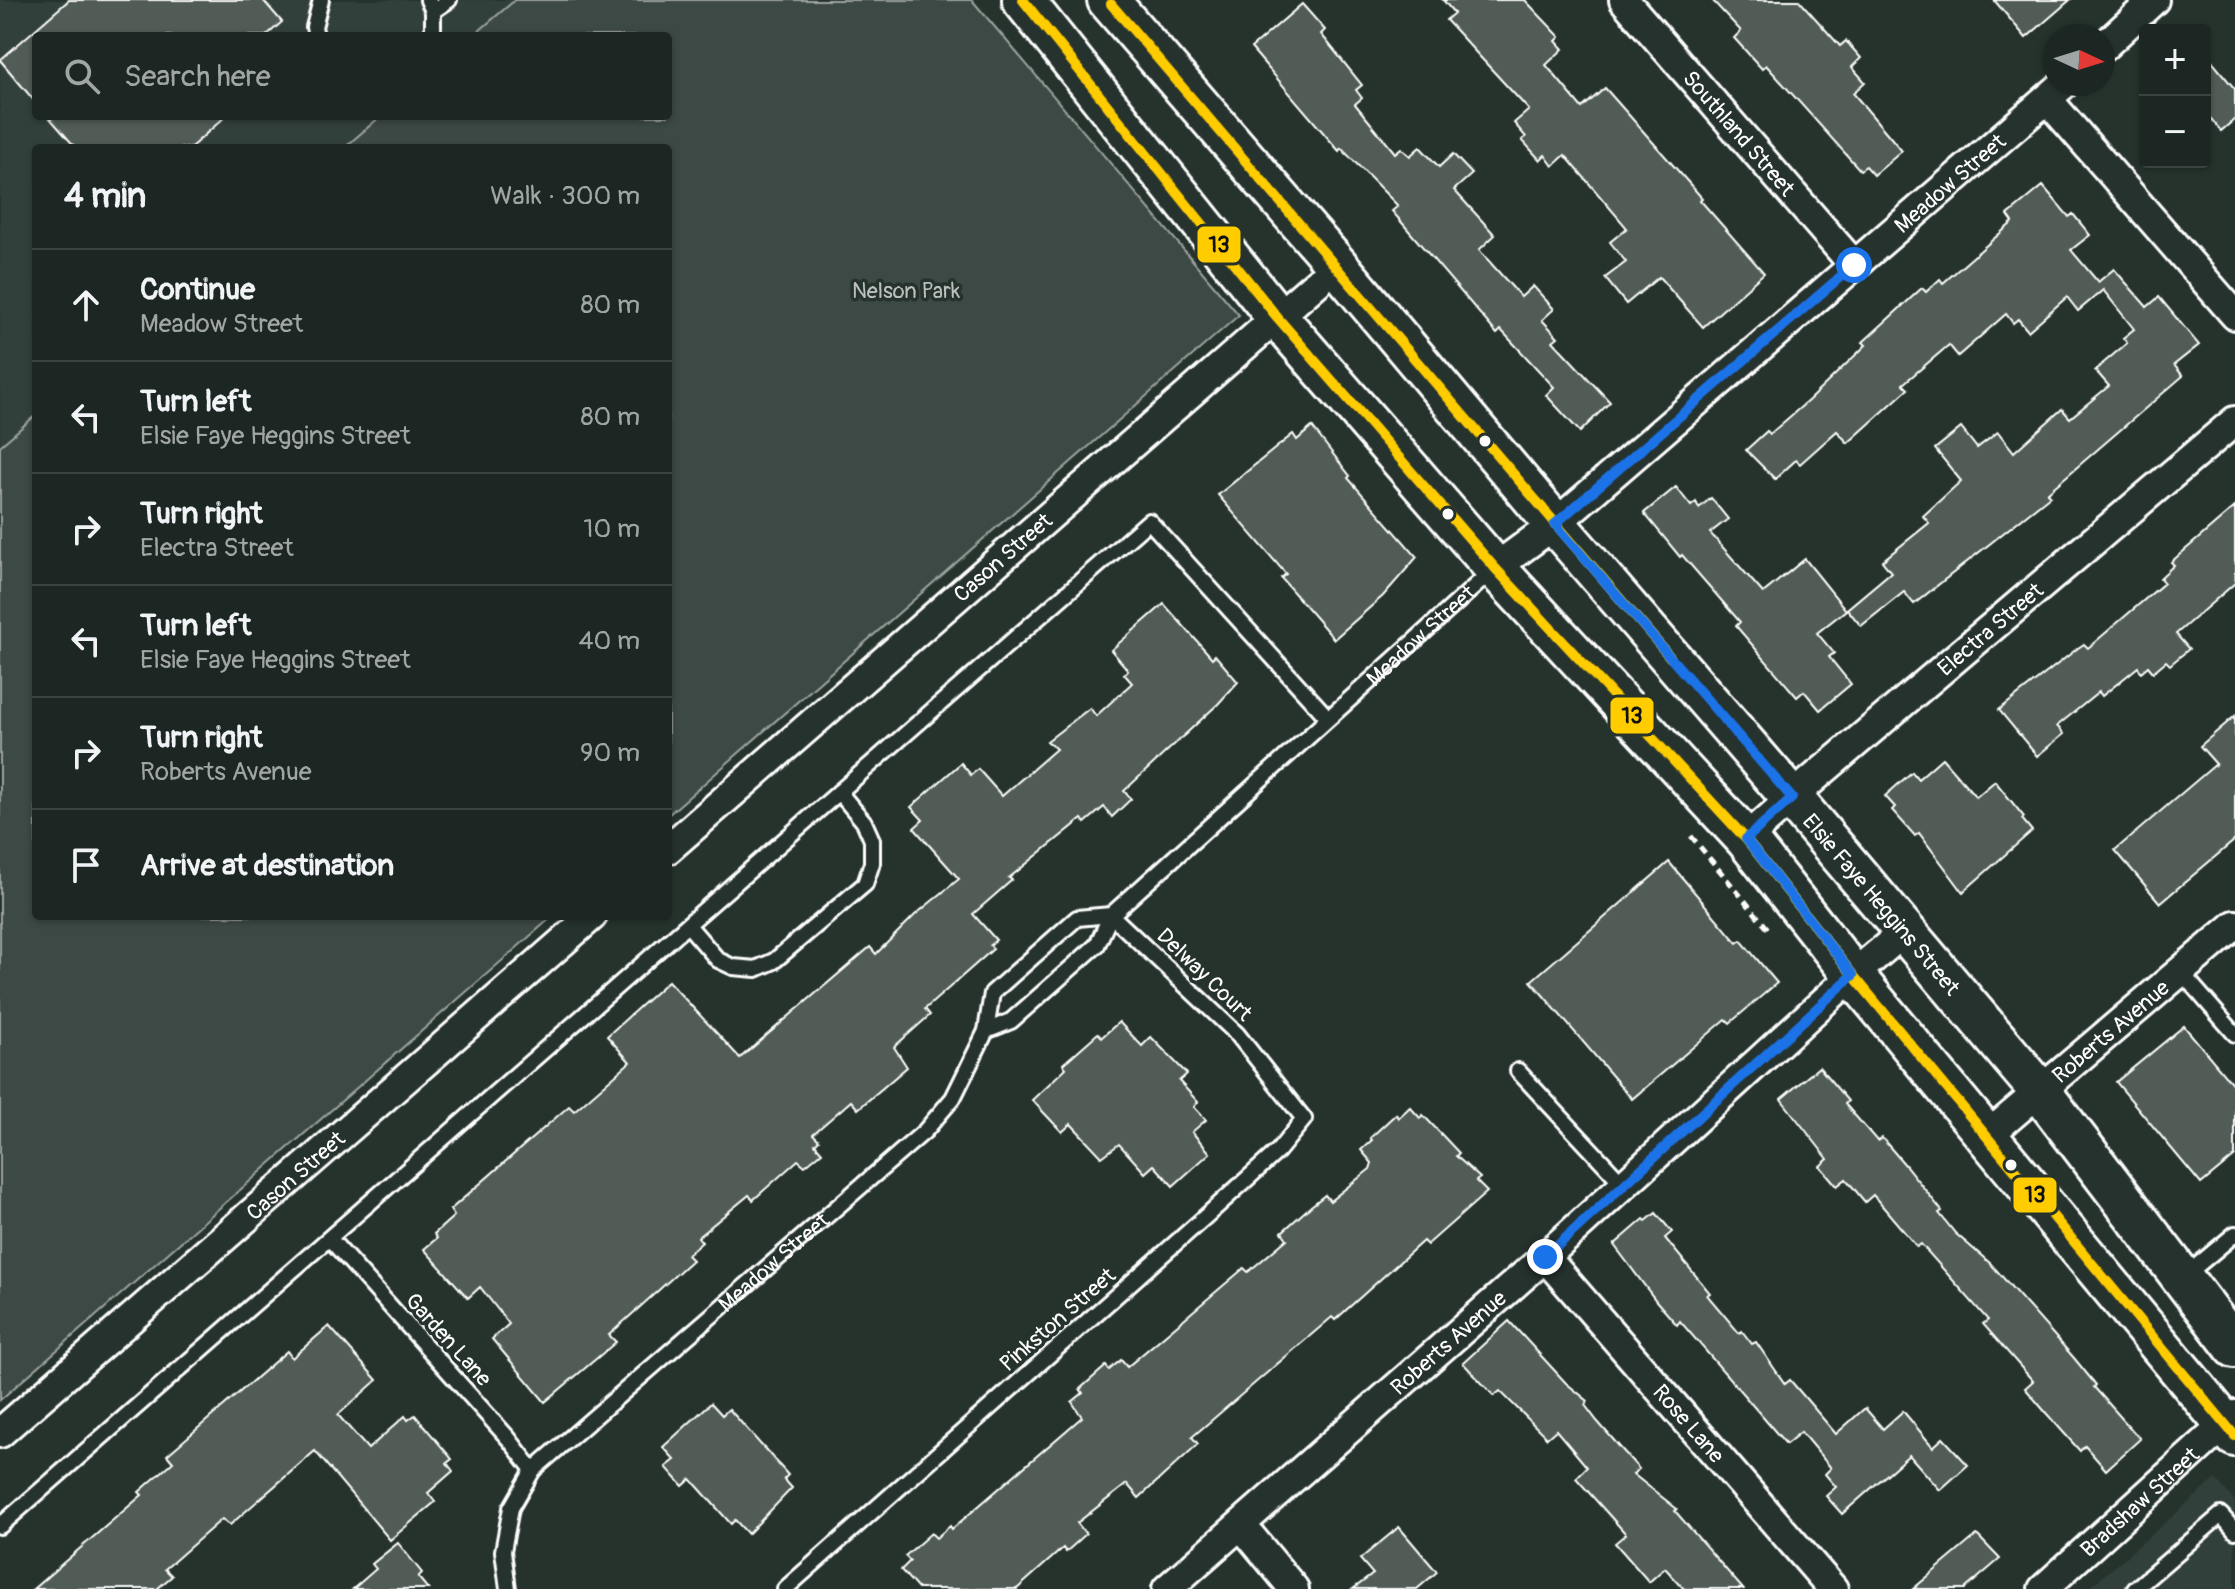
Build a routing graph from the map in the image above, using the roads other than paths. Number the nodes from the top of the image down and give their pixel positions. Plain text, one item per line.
1 (321, 0) edge
2 (449, 0) edge
3 (1023, 0) edge
4 (1108, 0) edge
5 (1624, 0) edge
6 (2154, 0) edge
7 (430, 5) edge
8 (315, 32) edge
9 (433, 32) edge
10 (2115, 36) edge
11 (2051, 96) edge
12 (2059, 96) edge
13 (1337, 265) junction
14 (1854, 265) junction
15 (2235, 315) edge
16 (1277, 317) junction
17 (2235, 421) edge
18 (1555, 524) junction
19 (1495, 568) junction
20 (1328, 718) junction
21 (839, 792) junction
22 (1792, 798) junction
23 (1746, 839) junction
24 (672, 846) edge
25 (1111, 915) junction
26 (587, 920) edge
27 (688, 925) junction
28 (2235, 925) edge
29 (1905, 931) junction
30 (2181, 972) junction
31 (1853, 975) junction
32 (986, 1031) junction
33 (2235, 1034) edge
34 (1265, 1068) joint
35 (1518, 1071) dead end
36 (2040, 1091) junction
37 (1987, 1136) junction
38 (1624, 1185) junction
39 (2235, 1234) edge
40 (330, 1239) junction
41 (1545, 1257) junction
42 (2183, 1278) junction
43 (2235, 1347) edge
44 (2231, 1425) edge
45 (0, 1433) edge
46 (533, 1470) junction
47 (0, 1526) edge
48 (1242, 1526) junction
49 (2235, 1531) edge
50 (508, 1589) edge
51 (785, 1589) edge
52 (1167, 1589) edge
53 (1294, 1589) edge
54 (1833, 1589) edge
55 (2043, 1589) edge
56 (2135, 1589) edge

1 - 8 lane
2 - 7 lane
3 - 16 main road
4 - 13 main road, Elsie Faye Heggins Street
5 - 14 street, Southland Street
6 - 10 street
7 - 9 lane
11 - 14 street, Meadow Street
12 - 15 street
13 - 16 street, Cason Street
13 - 18 main road, Elsie Faye Heggins Street
14 - 18 street, Meadow Street
16 - 19 main road
16 - 24 street, Cason Street
17 - 22 street, Electra Street
18 - 19 street, Meadow Street
18 - 22 main road, Elsie Faye Heggins Street
19 - 20 lane, Meadow Street
19 - 23 main road
20 - 21 lane
20 - 25 lane, Meadow Street
21 - 27 lane
21 - 27 lane
22 - 23 street, Electra Street
22 - 29 main road, Elsie Faye Heggins Street
23 - 31 main road
25 - 32 lane, Meadow Street
25 - 32 lane, Meadow Street
25 - 34 lane, Delway Court
26 - 45 street, Cason Street
27 - 40 lane
28 - 30 street, Roberts Avenue
29 - 31 street, Roberts Avenue
29 - 36 main road, Elsie Faye Heggins Street
30 - 33 lane
30 - 36 street, Roberts Avenue
31 - 37 main road
31 - 38 street, Roberts Avenue
32 - 46 lane, Meadow Street
34 - 51 lane, Pinkston Street
35 - 38 lane
36 - 37 street, Roberts Avenue
36 - 42 main road, Elsie Faye Heggins Street
37 - 44 main road
38 - 41 street, Roberts Avenue
39 - 42 lane
40 - 46 lane, Garden Lane
40 - 47 lane
41 - 48 street, Roberts Avenue
41 - 54 street, Rose Lane
42 - 43 main road, Elsie Faye Heggins Street
44 - 55 street, Bradshaw Street
46 - 50 lane, Meadow Street
48 - 52 street, Roberts Avenue
48 - 53 street
49 - 56 lane

